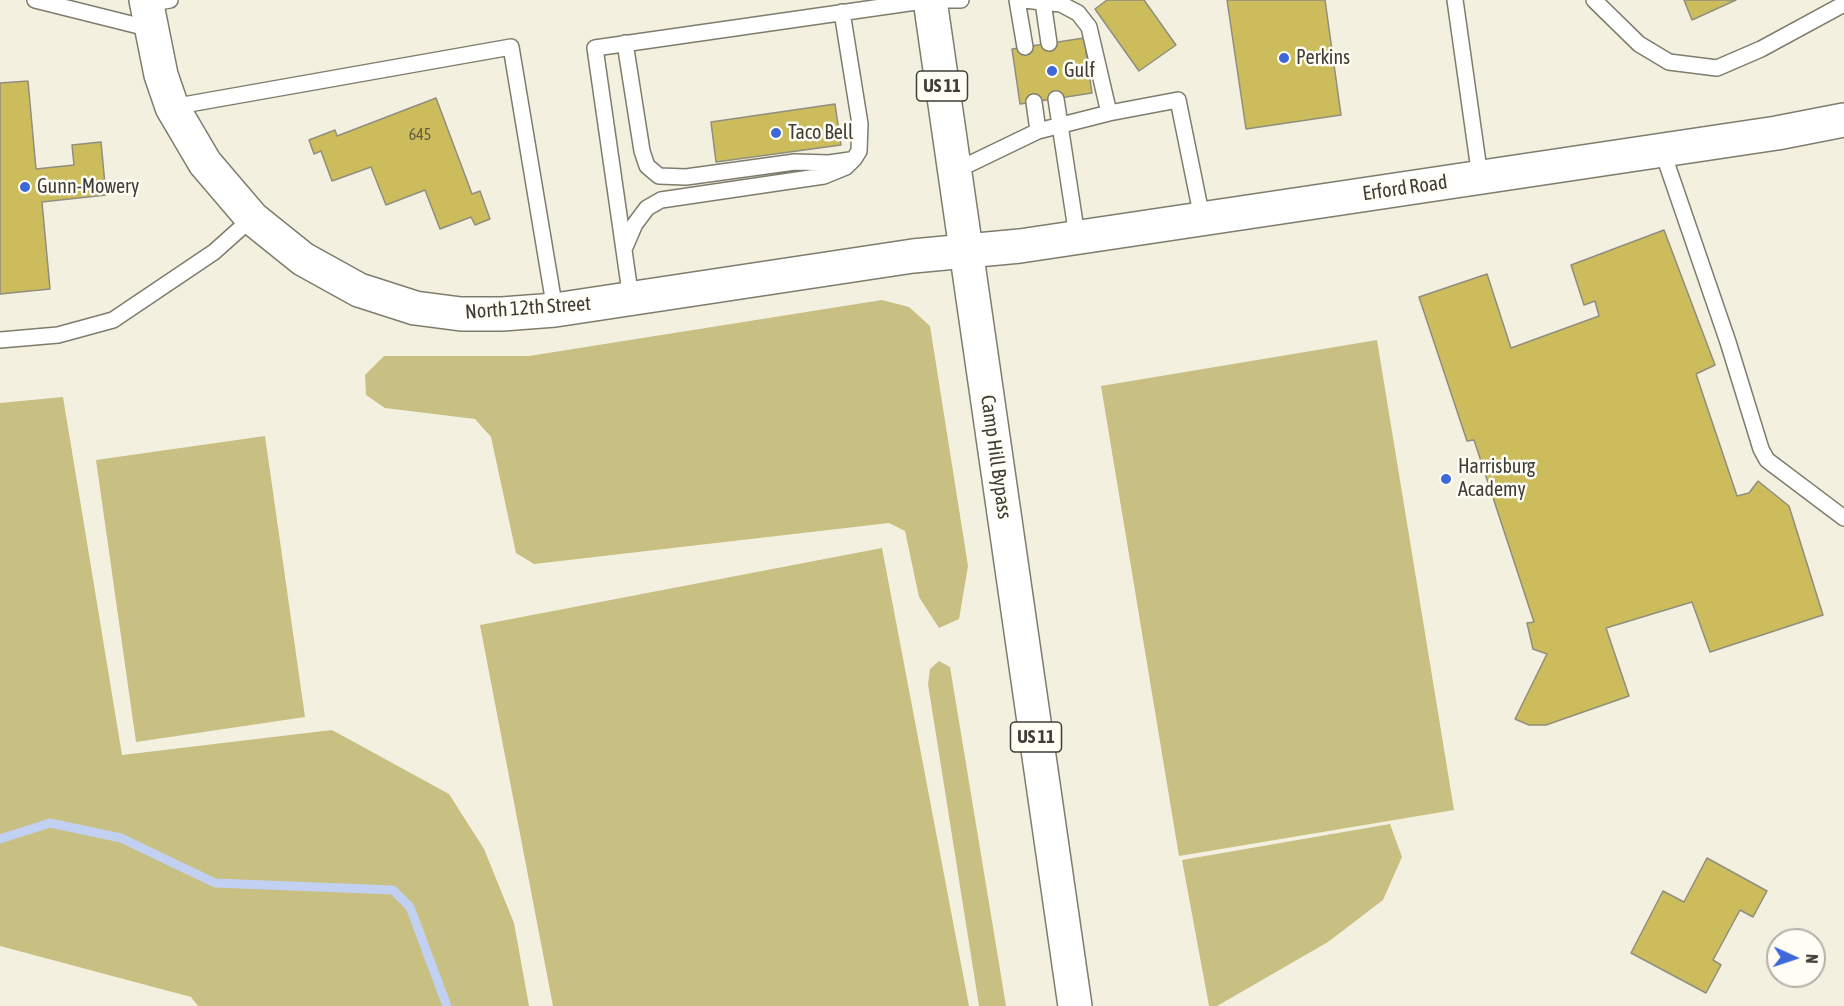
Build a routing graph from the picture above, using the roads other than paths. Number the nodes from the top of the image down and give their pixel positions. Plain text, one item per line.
1 (35, 0) edge
2 (930, 0) edge
3 (962, 0) edge
4 (1017, 0) edge
5 (1024, 0) edge
6 (1455, 0) edge
7 (1594, 0) edge
8 (1043, 2) junction
9 (1844, 4) edge
10 (154, 8) edge
11 (842, 12) junction
12 (625, 43) junction
13 (1049, 43) dead end
14 (1025, 47) dead end
15 (1056, 99) dead end
16 (1034, 102) dead end
17 (172, 106) junction
18 (1108, 113) junction
19 (1844, 120) edge
20 (1060, 126) junction
21 (1038, 131) junction
22 (1662, 150) junction
23 (854, 159) junction
24 (954, 172) junction
25 (1480, 177) junction
26 (252, 218) junction
27 (1202, 218) junction
28 (1077, 236) junction
29 (625, 248) junction
30 (966, 251) junction
31 (631, 299) junction
32 (555, 310) junction
33 (0, 340) edge
34 (1844, 518) edge
35 (1075, 1006) edge

1 - 10 lane
2 - 3 lane
2 - 11 lane
2 - 24 main road, Camp Hill Bypass / US 11
4 - 14 lane
5 - 8 lane
6 - 25 lane
7 - 9 lane
8 - 13 lane
8 - 18 lane
10 - 17 main road, North 12th Street
11 - 12 lane
11 - 23 lane
12 - 23 lane
12 - 29 lane
15 - 20 lane
16 - 21 lane
17 - 26 main road, North 12th Street
17 - 32 lane
18 - 20 lane
18 - 27 lane
19 - 22 main road, Erford Road
20 - 21 lane
20 - 28 lane
21 - 24 lane
22 - 25 main road, Erford Road
22 - 34 lane
23 - 29 lane
24 - 30 main road, Camp Hill Bypass / US 11
25 - 27 main road, Erford Road
26 - 32 main road, North 12th Street
26 - 33 lane
27 - 28 main road, Erford Road
28 - 30 main road, Erford Road
29 - 31 lane
30 - 31 main road, North 12th Street
30 - 35 main road, Camp Hill Bypass / US 11
31 - 32 main road, North 12th Street

